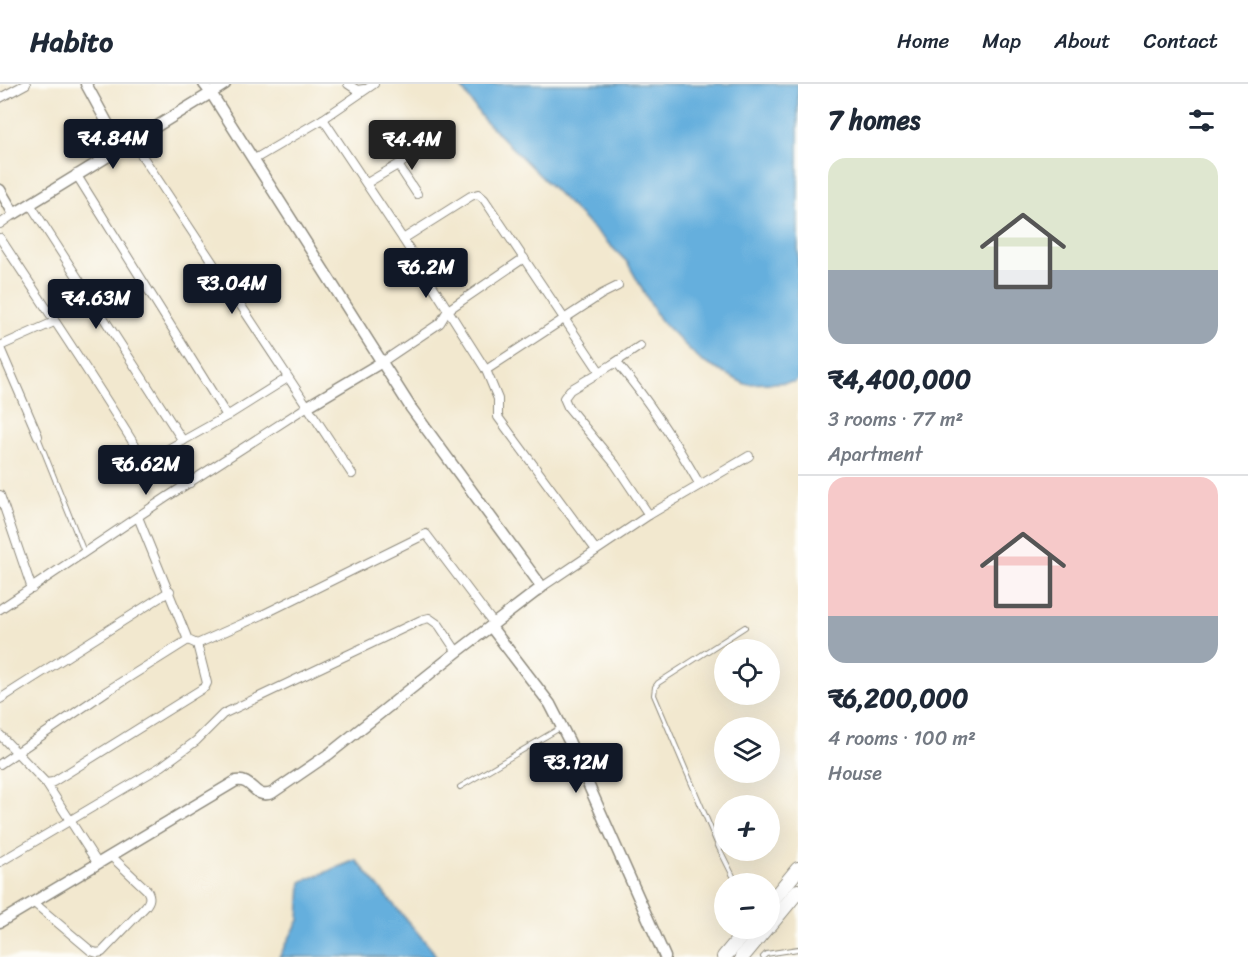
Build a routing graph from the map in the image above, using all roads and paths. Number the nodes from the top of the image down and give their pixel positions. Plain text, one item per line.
1 (26, 84) edge
2 (86, 84) edge
3 (225, 84) edge
4 (348, 84) edge
5 (374, 84) edge
6 (208, 89) edge
7 (365, 89) junction
8 (0, 98) edge
9 (323, 119) junction
10 (445, 137) dead end
11 (133, 142) junction
12 (121, 148) junction
13 (253, 160) junction
14 (398, 165) junction
15 (76, 174) junction
16 (367, 183) junction
17 (0, 190) edge
18 (417, 194) dead end
19 (30, 204) junction
20 (14, 214) junction
21 (0, 224) edge
22 (0, 238) edge
23 (403, 239) junction
24 (524, 258) junction
25 (618, 286) dead end
26 (448, 310) junction
27 (564, 318) junction
28 (54, 322) junction
29 (640, 346) dead end
30 (0, 347) edge
31 (382, 362) junction
32 (613, 364) junction
33 (486, 370) junction
34 (600, 372) junction
35 (286, 379) dead end
36 (308, 406) junction
37 (227, 416) junction
38 (38, 436) joint
39 (183, 441) junction
40 (166, 450) junction
41 (749, 456) dead end
42 (352, 474) dead end
43 (190, 483) junction
44 (700, 485) junction
45 (0, 495) edge
46 (649, 515) junction
47 (138, 517) junction
48 (596, 550) junction
49 (84, 553) junction
50 (542, 587) junction
51 (32, 589) junction
52 (170, 591) junction
53 (0, 609) edge
54 (493, 626) junction
55 (745, 627) dead end
56 (188, 640) junction
57 (197, 644) junction
58 (457, 652) junction
59 (0, 699) edge
60 (561, 727) junction
61 (0, 735) edge
62 (17, 752) junction
63 (0, 764) edge
64 (46, 783) junction
65 (460, 787) dead end
66 (70, 820) junction
67 (111, 856) junction
68 (0, 862) edge
69 (98, 864) junction
70 (798, 869) edge
71 (731, 873) edge
72 (780, 891) edge
73 (798, 891) edge
74 (33, 902) junction
75 (780, 912) edge
76 (0, 922) edge
77 (739, 939) edge
78 (757, 939) edge
79 (798, 949) edge
80 (665, 957) edge
81 (724, 957) edge
82 (742, 957) edge
83 (763, 957) edge

1 - 8 street
2 - 12 street
3 - 6 street
4 - 7 street
5 - 7 street
6 - 11 street
6 - 13 street
7 - 9 street
9 - 13 street
9 - 16 street
10 - 14 street
11 - 12 street
11 - 36 street
12 - 15 street
13 - 31 street
14 - 16 street
14 - 18 street
15 - 19 street
15 - 37 street
16 - 23 street
17 - 20 street
19 - 20 street
19 - 39 street
20 - 21 street
22 - 28 street
23 - 24 street
23 - 26 street
24 - 26 street
24 - 27 street
25 - 27 street
26 - 31 street
26 - 33 street
27 - 33 street
27 - 34 street
28 - 30 street
28 - 40 street
29 - 32 street
30 - 38 street
31 - 36 street
31 - 50 street
32 - 34 street
32 - 44 street
33 - 48 street
34 - 46 street
35 - 37 street
36 - 42 street
36 - 43 street
37 - 39 street
38 - 49 lane
39 - 40 street
40 - 43 street
41 - 44 street
43 - 47 street
44 - 46 street
45 - 51 street
46 - 48 street
47 - 49 street
47 - 52 street
48 - 50 street
49 - 51 street
50 - 54 street
51 - 53 street
52 - 56 street
52 - 59 street
54 - 57 street
54 - 58 street
54 - 60 street
55 - 71 lane
56 - 57 street
56 - 62 street
57 - 64 street
58 - 66 street
58 - 67 street
60 - 65 lane
60 - 80 street
61 - 62 street
62 - 63 street
62 - 64 street
64 - 66 street
66 - 68 street
66 - 69 street
67 - 69 street
67 - 74 street
69 - 74 street
70 - 72 highway
73 - 75 highway
74 - 76 street
77 - 81 highway
78 - 82 highway
79 - 83 lane

